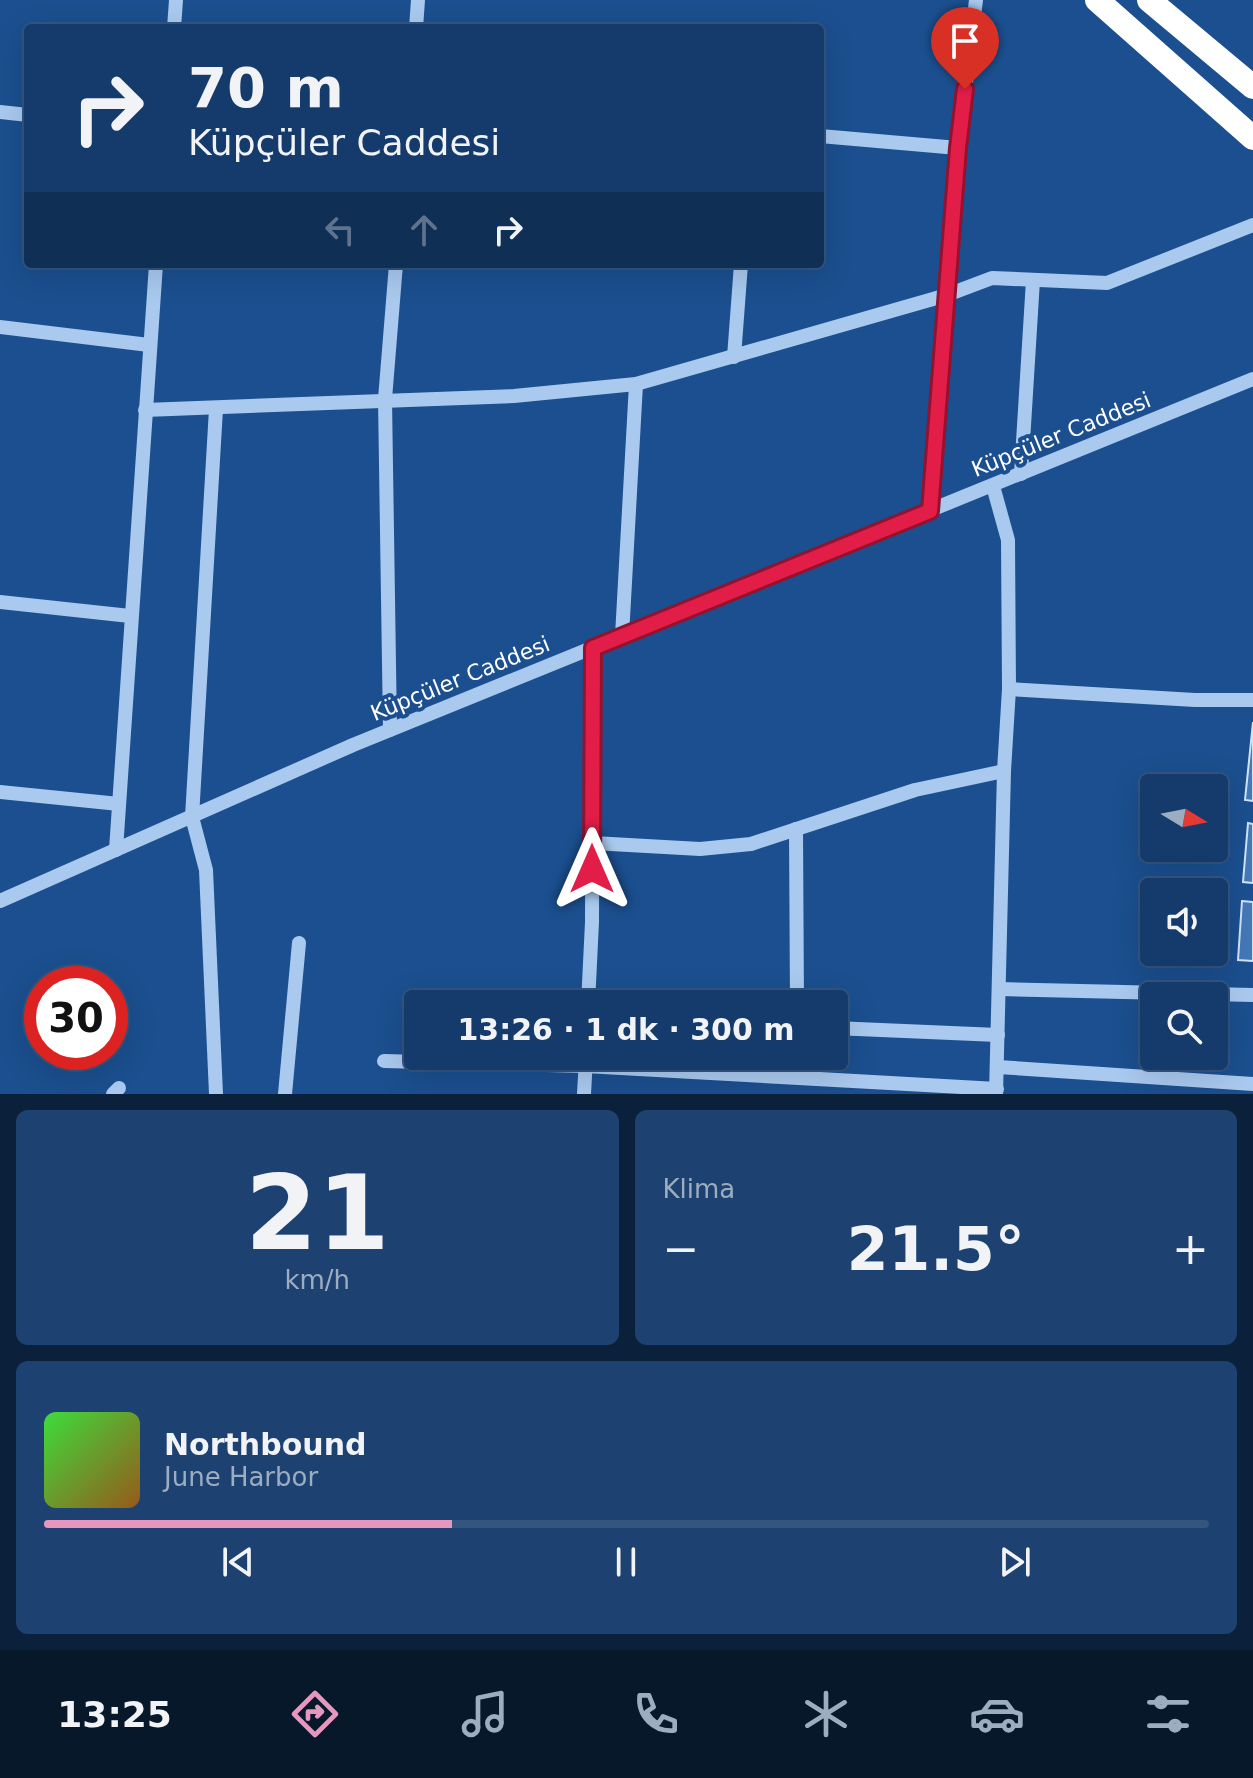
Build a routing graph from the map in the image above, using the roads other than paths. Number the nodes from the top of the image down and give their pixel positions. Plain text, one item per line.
1 (176, 0) edge
2 (418, 0) edge
3 (976, 0) edge
4 (1097, 0) edge
5 (1149, 0) edge
6 (174, 24) edge
7 (416, 24) edge
8 (1253, 87) edge
9 (0, 112) edge
10 (24, 115) edge
11 (824, 136) edge
12 (1253, 138) edge
13 (958, 148) junction
14 (1253, 225) edge
15 (156, 268) edge
16 (396, 268) edge
17 (741, 268) edge
18 (1033, 280) junction
19 (947, 295) junction
20 (0, 327) edge
21 (149, 345) junction
22 (734, 357) junction
23 (1253, 379) edge
24 (636, 384) junction
25 (385, 399) junction
26 (216, 409) junction
27 (145, 410) junction
28 (1021, 474) junction
29 (993, 486) junction
30 (930, 511) junction
31 (0, 602) edge
32 (130, 616) junction
33 (622, 636) junction
34 (593, 648) junction
35 (1009, 689) junction
36 (1253, 700) edge
37 (390, 730) junction
38 (1004, 771) junction
39 (0, 792) edge
40 (119, 804) junction
41 (192, 817) junction
42 (796, 829) junction
43 (593, 843) junction
44 (116, 850) junction
45 (0, 901) edge
46 (299, 943) dead end
47 (1000, 989) junction
48 (588, 990) edge
49 (797, 990) edge
50 (1253, 995) edge
51 (848, 1029) edge
52 (998, 1035) junction
53 (384, 1061) dead end
54 (404, 1061) edge
55 (998, 1067) junction
56 (585, 1070) edge
57 (699, 1070) edge
58 (800, 1070) edge
59 (800, 1078) junction
60 (1253, 1084) edge
61 (996, 1091) edge
62 (216, 1094) edge
63 (285, 1094) edge
64 (584, 1094) edge

1 - 6 street
2 - 7 street
3 - 13 street
4 - 12 highway
5 - 8 highway
9 - 10 street
11 - 13 street
13 - 19 street
14 - 18 street
15 - 21 street
16 - 25 street
17 - 22 street
18 - 19 street
18 - 28 street
19 - 22 street
19 - 30 street
20 - 21 street
21 - 27 street
22 - 24 street
23 - 28 street, Küpçüler Caddesi
24 - 25 street
24 - 33 street
25 - 26 street
25 - 37 street
26 - 27 street
26 - 41 street
27 - 32 street
28 - 29 street, Küpçüler Caddesi
29 - 30 street, Küpçüler Caddesi
29 - 35 street
30 - 33 street, Küpçüler Caddesi
31 - 32 street
32 - 40 street
33 - 34 street, Küpçüler Caddesi
34 - 37 street, Küpçüler Caddesi
34 - 43 street
35 - 36 street
35 - 38 street
37 - 41 street, Küpçüler Caddesi
38 - 42 street
38 - 47 street
39 - 40 street
40 - 44 street
41 - 44 street, Küpçüler Caddesi
41 - 62 street
42 - 43 street
42 - 49 street
43 - 48 street
44 - 45 street, Küpçüler Caddesi
46 - 63 street
47 - 50 street
47 - 52 street
51 - 52 street
52 - 55 street
53 - 54 street
55 - 60 street
55 - 61 street
56 - 64 street
57 - 59 street
58 - 59 street
59 - 61 street

